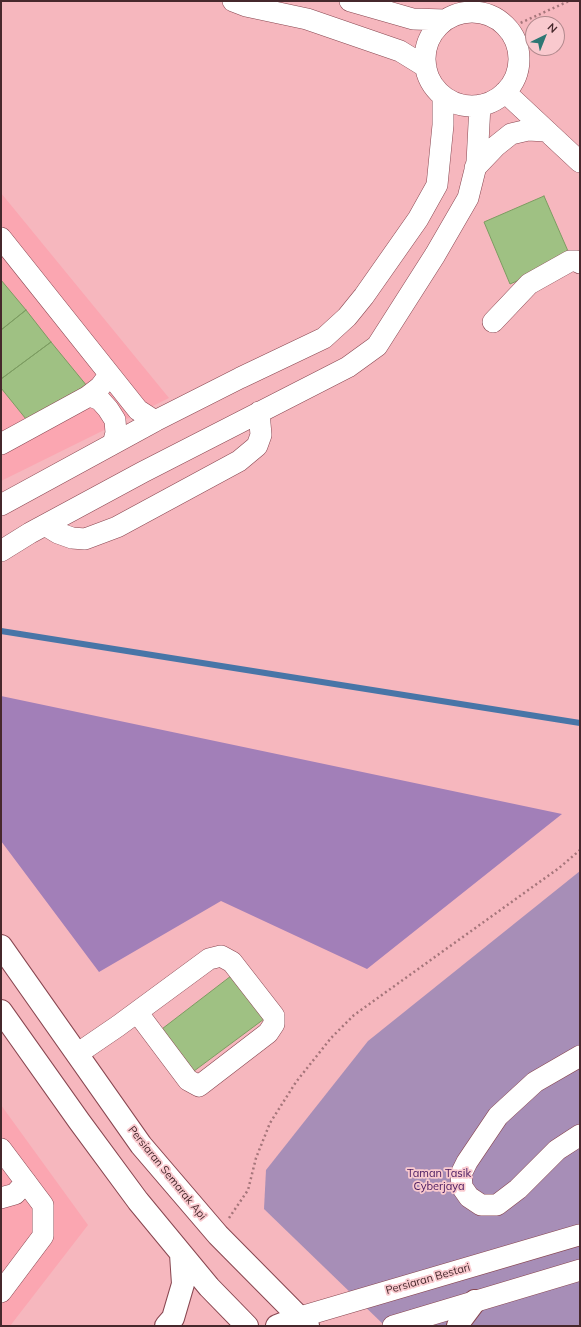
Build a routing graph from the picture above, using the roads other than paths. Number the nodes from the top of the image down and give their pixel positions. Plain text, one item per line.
1 (233, 1) edge
2 (350, 1) edge
3 (445, 20) junction
4 (426, 67) junction
5 (505, 92) junction
6 (443, 96) junction
7 (480, 105) junction
8 (546, 131) junction
9 (580, 162) edge
10 (475, 168) junction
11 (1, 238) edge
12 (580, 263) edge
13 (493, 322) dead end
14 (109, 375) junction
15 (87, 397) junction
16 (259, 412) junction
17 (155, 421) junction
18 (3, 439) edge
19 (112, 444) junction
20 (1, 505) edge
21 (45, 525) junction
22 (1, 550) edge
23 (1, 946) edge
24 (137, 1012) junction
25 (4, 1019) edge
26 (77, 1054) junction
27 (580, 1056) edge
28 (580, 1135) edge
29 (1, 1149) edge
30 (26, 1182) junction
31 (1, 1198) edge
32 (580, 1236) edge
33 (181, 1254) junction
34 (1, 1264) edge
35 (580, 1270) edge
36 (3, 1290) edge
37 (475, 1301) junction
38 (304, 1322) edge
39 (166, 1326) edge
40 (248, 1326) edge
41 (277, 1326) edge
42 (392, 1326) edge
43 (458, 1326) edge

1 - 4 street
2 - 3 street
3 - 4 street
3 - 5 street
4 - 6 street
5 - 7 street
5 - 8 street
6 - 7 street
6 - 17 street
7 - 10 street
8 - 9 street
8 - 10 street
10 - 16 street
11 - 14 street
12 - 13 street
14 - 15 street
14 - 17 street
15 - 18 street
15 - 19 street
16 - 21 street
16 - 21 street
17 - 19 street
19 - 20 street
21 - 22 street
23 - 26 main road, Persiaran Semarak Api
24 - 24 street
24 - 26 street
25 - 33 main road
26 - 38 main road, Persiaran Semarak Api
27 - 28 street
29 - 30 street
30 - 31 street
30 - 36 street
32 - 38 street, Persiaran Bestari
33 - 39 main road
33 - 40 main road
34 - 36 street
35 - 37 street
37 - 42 street
37 - 43 main road
38 - 41 main road, Persiaran Bestari

